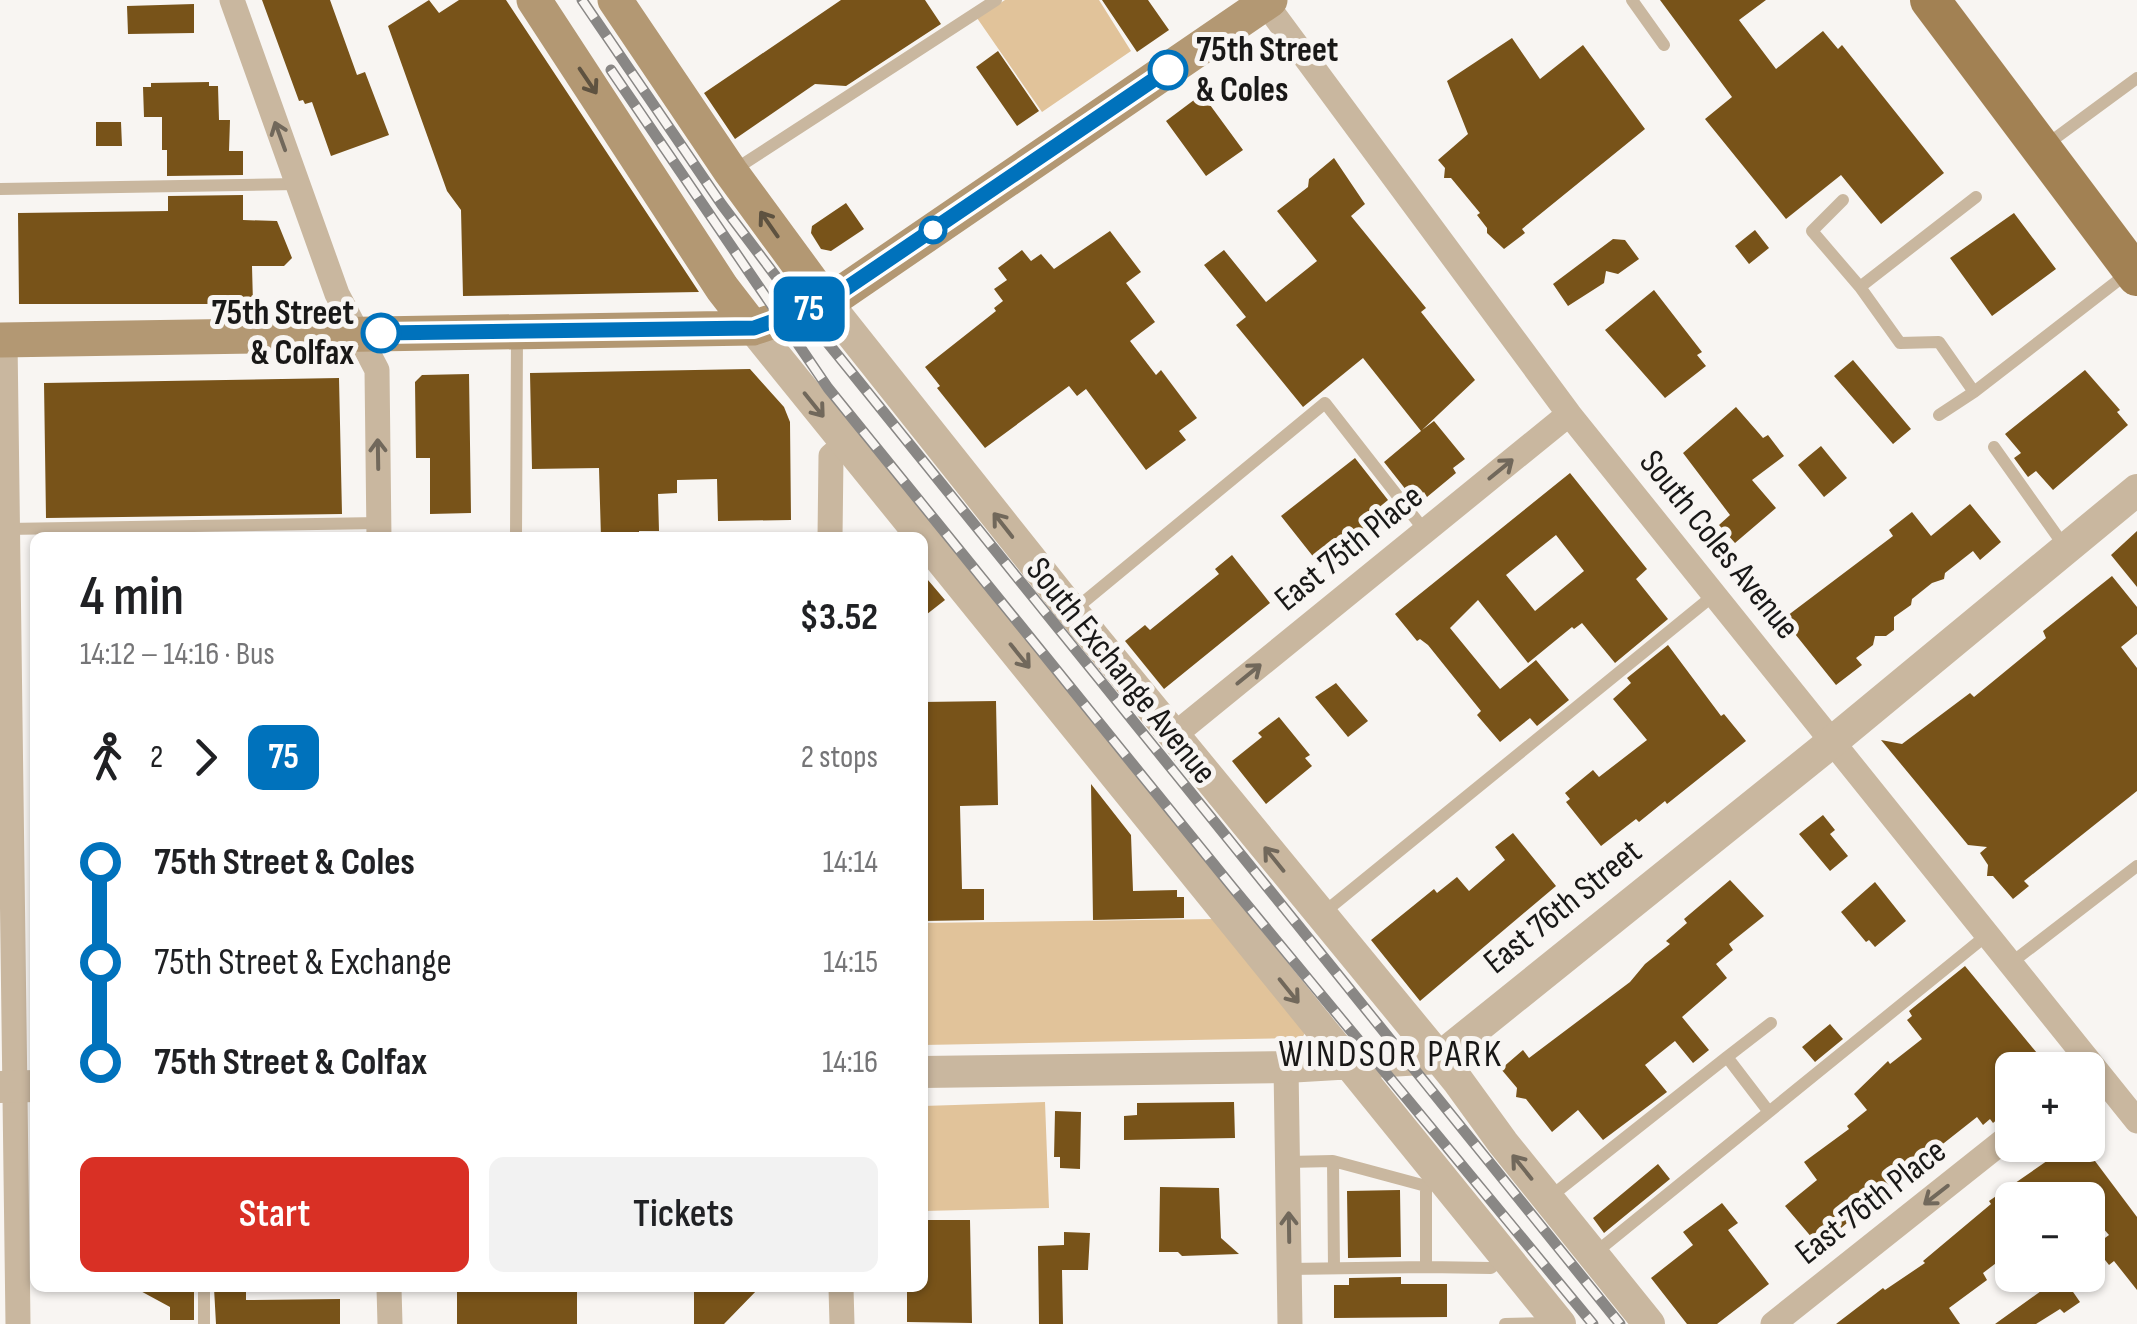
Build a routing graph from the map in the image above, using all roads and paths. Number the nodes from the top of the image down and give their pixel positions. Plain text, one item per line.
1 (232, 0) edge
2 (534, 0) edge
3 (616, 0) edge
4 (996, 0) edge
5 (1632, 0) edge
6 (1930, 0) edge
7 (1266, 1) edge
8 (1664, 45) dead end
9 (2137, 78) edge
10 (2041, 148) junction
11 (731, 172) junction
12 (298, 184) junction
13 (0, 189) edge
14 (1976, 197) dead end
15 (1843, 200) dead end
16 (2135, 273) edge
17 (1860, 288) junction
18 (826, 302) junction
19 (754, 328) junction
20 (517, 332) junction
21 (359, 334) junction
22 (2, 340) edge
23 (1974, 392) junction
24 (1569, 414) junction
25 (1939, 416) dead end
26 (846, 443) junction
27 (1994, 447) dead end
28 (2137, 490) edge
29 (4, 529) edge
30 (379, 530) edge
31 (1425, 531) junction
32 (192, 532) edge
33 (516, 532) edge
34 (830, 532) edge
35 (918, 532) edge
36 (928, 545) edge
37 (2066, 548) junction
38 (1714, 595) junction
39 (1072, 612) junction
40 (1173, 736) junction
41 (1832, 742) junction
42 (2137, 866) edge
43 (1320, 916) junction
44 (1988, 935) junction
45 (2011, 963) junction
46 (1771, 1023) dead end
47 (2076, 1052) edge
48 (1728, 1057) junction
49 (1438, 1058) junction
50 (1347, 1064) junction
51 (1286, 1067) junction
52 (928, 1072) edge
53 (17, 1086) edge
54 (2105, 1087) edge
55 (1769, 1112) junction
56 (2137, 1121) edge
57 (1995, 1148) edge
58 (1332, 1161) junction
59 (1288, 1162) junction
60 (1433, 1180) junction
61 (1548, 1199) junction
62 (1593, 1254) junction
63 (1505, 1256) junction
64 (1426, 1267) junction
65 (1334, 1268) junction
66 (1290, 1269) junction
67 (204, 1292) edge
68 (390, 1292) edge
69 (841, 1292) edge
70 (1559, 1323) edge
71 (18, 1324) edge
72 (204, 1324) edge
73 (390, 1324) edge
74 (842, 1324) edge
75 (1290, 1324) edge
76 (1505, 1324) edge
77 (1650, 1324) edge
78 (1773, 1324) edge

12 -> 1 street
2 -> 19 main road, South Exchange Avenue
3 - 11 main road, South Exchange Avenue
4 - 11 lane
5 - 8 lane
6 - 10 main road
7 - 18 main road
7 - 24 street, South Coles Avenue
9 - 10 lane
10 - 16 main road
18 -> 11 main road, South Exchange Avenue
12 - 13 lane
12 - 21 street
14 - 17 lane
15 - 17 lane
16 - 23 lane
17 - 23 lane
18 - 19 main road
39 -> 18 street, South Exchange Avenue
19 - 20 main road
19 -> 26 street, South Exchange Avenue
20 - 21 main road
20 - 33 lane
21 - 22 main road
30 -> 21 street
22 - 29 street
23 - 25 lane
31 -> 24 street, East 75th Place
24 - 38 street, South Coles Avenue
26 - 34 street
26 -> 35 street, South Exchange Avenue
27 - 37 lane
28 - 37 street, East 76th Street
29 - 32 lane
29 - 53 street
30 - 32 lane
31 - 39 lane
40 -> 31 street, East 75th Place
36 -> 50 street, South Exchange Avenue
37 - 41 street, East 76th Street
38 - 41 street, South Coles Avenue
38 - 43 lane
39 - 40 street, South Exchange Avenue
43 -> 40 street, South Exchange Avenue
41 - 44 street, South Coles Avenue
41 - 49 street, East 76th Street
42 - 45 lane
43 - 49 street, South Exchange Avenue
44 - 45 street, South Coles Avenue
44 - 55 lane
45 - 47 street, South Coles Avenue
46 - 48 lane
48 - 55 lane
48 - 61 lane
49 - 50 street
61 -> 49 street, South Exchange Avenue
50 - 51 street
50 - 60 street, South Exchange Avenue
51 - 52 street
51 - 59 street
53 - 71 street
54 - 56 street, South Coles Avenue
55 - 62 lane
57 -> 78 street, East 76th Place
58 - 59 lane
58 - 60 lane
58 - 65 lane
66 -> 59 street
60 - 63 street, South Exchange Avenue
60 - 64 lane
61 - 62 street, South Exchange Avenue
62 - 77 street, South Exchange Avenue
63 - 64 lane
63 - 70 street, South Exchange Avenue
64 - 65 lane
65 - 66 lane
66 - 75 street
67 - 72 lane
68 - 73 street
69 - 74 street
70 - 76 lane

